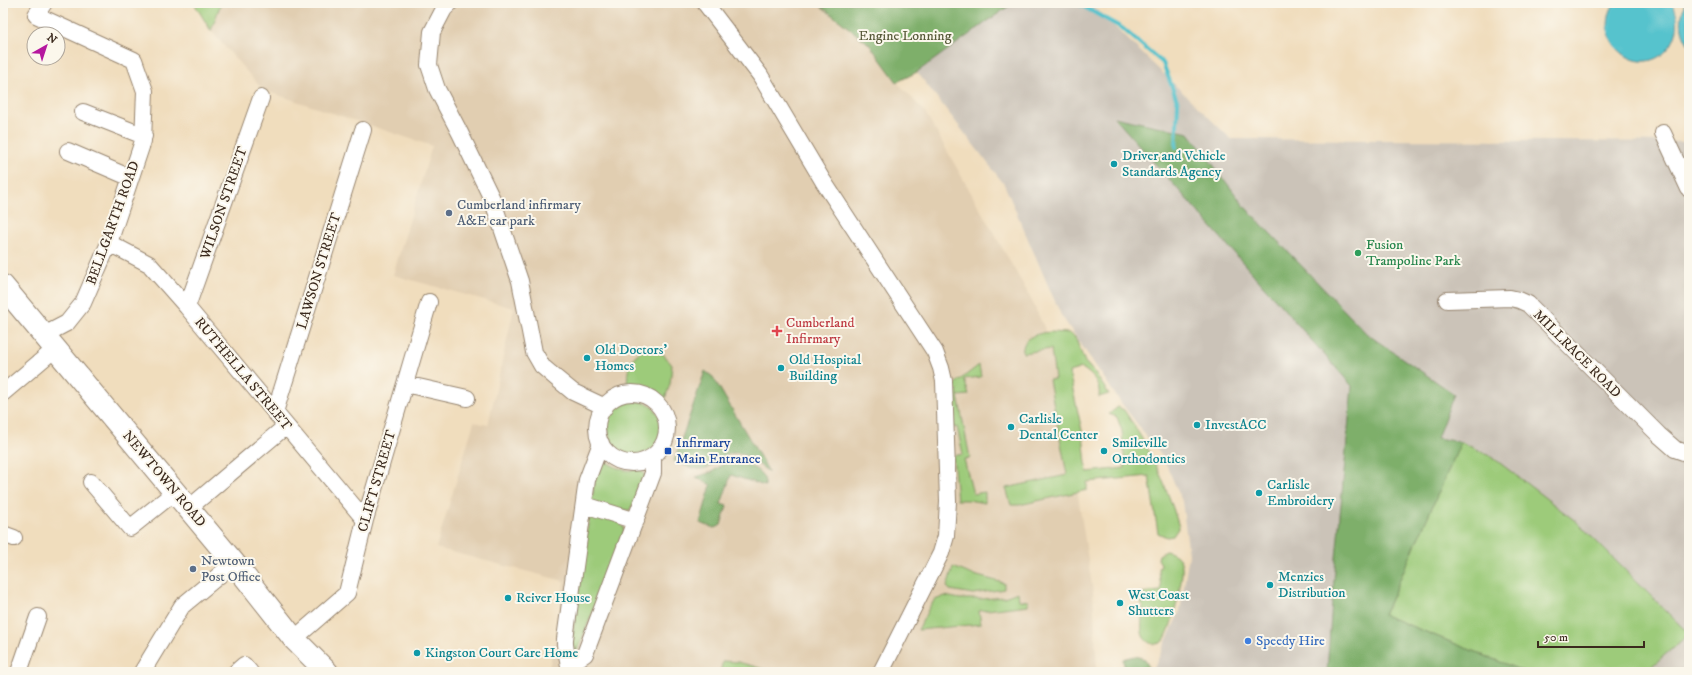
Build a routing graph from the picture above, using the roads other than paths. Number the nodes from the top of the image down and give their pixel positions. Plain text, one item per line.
1 (44, 3) edge
2 (450, 3) edge
3 (705, 3) edge
4 (261, 98) dead end
5 (83, 112) dead end
6 (363, 130) dead end
7 (1663, 134) dead end
8 (144, 136) junction
9 (68, 151) dead end
10 (131, 178) junction
11 (1689, 189) edge
12 (109, 243) junction
13 (3, 286) edge
14 (1446, 300) dead end
15 (429, 302) dead end
16 (188, 308) junction
17 (50, 342) junction
18 (405, 384) junction
19 (3, 393) edge
20 (467, 398) dead end
21 (605, 407) junction
22 (274, 412) junction
23 (286, 426) junction
24 (601, 443) junction
25 (1689, 454) edge
26 (653, 457) junction
27 (91, 482) dead end
28 (175, 492) junction
29 (585, 505) junction
30 (189, 508) junction
31 (365, 520) junction
32 (636, 521) junction
33 (234, 563) junction
34 (38, 617) dead end
35 (294, 639) junction
36 (569, 668) edge
37 (319, 669) edge
38 (19, 672) edge
39 (142, 672) edge
40 (236, 672) edge
41 (250, 672) edge
42 (881, 672) edge

1 - 8 street, BELLGARTH ROAD
2 - 21 street
3 - 42 street
4 - 16 street, WILSON STREET
5 - 8 street
6 - 22 street, LAWSON STREET
7 - 11 street
8 - 10 street, BELLGARTH ROAD
9 - 10 street
10 - 12 street, BELLGARTH ROAD
12 - 16 street, RUTHELLA STREET
12 - 17 street, BELLGARTH ROAD
13 - 17 main road, NEWTOWN ROAD
14 - 25 street, MILLRACE ROAD
15 - 18 street, CLIFT STREET
16 - 22 street, RUTHELLA STREET
17 - 19 street, BELLGARTH ROAD
17 - 28 main road, NEWTOWN ROAD
18 - 20 street
18 - 31 street, CLIFT STREET
21 - 24 street
21 - 26 street
22 - 23 street, RUTHELLA STREET
23 - 30 street
23 - 31 street, RUTHELLA STREET
24 - 26 street
24 - 29 street
26 - 32 street
27 - 28 street
28 - 30 main road, NEWTOWN ROAD
29 - 32 street
29 - 36 street
30 - 33 main road, NEWTOWN ROAD
31 - 35 street, CLIFT STREET
32 - 36 street
33 - 35 main road, NEWTOWN ROAD
33 - 39 street
34 - 38 street
35 - 37 main road, NEWTOWN ROAD
40 - 41 street

